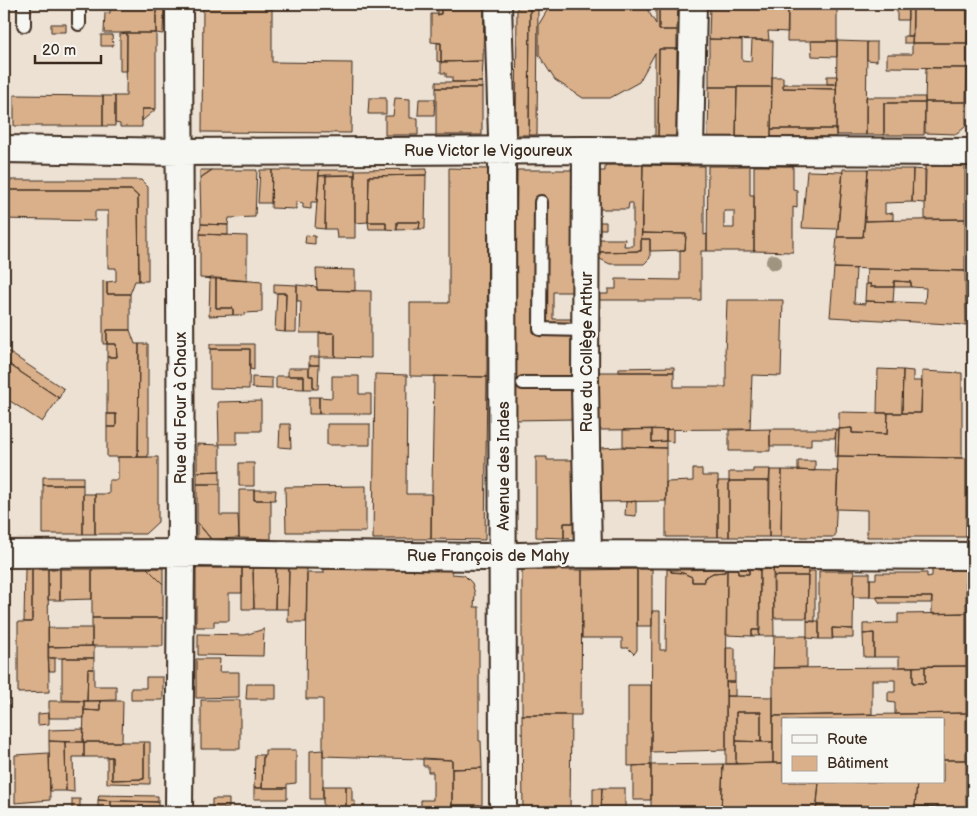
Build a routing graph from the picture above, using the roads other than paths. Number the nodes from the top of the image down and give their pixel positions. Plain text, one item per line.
1 (24, 4) edge
2 (79, 4) edge
3 (179, 4) edge
4 (498, 4) edge
5 (693, 4) edge
6 (79, 24) dead end
7 (24, 25) dead end
8 (4, 149) edge
9 (502, 150) junction
10 (586, 150) junction
11 (690, 150) junction
12 (179, 152) junction
13 (973, 152) edge
14 (541, 202) dead end
15 (585, 330) junction
16 (522, 383) dead end
17 (585, 383) junction
18 (181, 553) junction
19 (4, 554) edge
20 (588, 554) junction
21 (503, 556) junction
22 (973, 556) edge
23 (179, 812) edge
24 (502, 812) edge

1 - 7 lane
2 - 6 lane
3 - 12 street, Rue du Four à Chaux
4 - 9 street, Avenue des Indes
5 - 11 street
8 - 12 street, Rue Victor le Vigoureux
9 - 10 street, Rue Victor le Vigoureux
9 - 12 street, Rue Victor le Vigoureux
9 - 21 street, Avenue des Indes
10 - 11 street, Rue Victor le Vigoureux
10 - 15 street, Rue du Collège Arthur
11 - 13 street, Rue Victor le Vigoureux
12 - 18 street, Rue du Four à Chaux
14 - 15 lane
15 - 17 street, Rue du Collège Arthur
16 - 17 lane
17 - 20 street, Rue du Collège Arthur
18 - 19 street, Rue François de Mahy
18 - 21 street, Rue François de Mahy
18 - 23 street, Rue du Four à Chaux
20 - 21 street, Rue François de Mahy
20 - 22 street, Rue François de Mahy
21 - 24 street, Avenue des Indes

